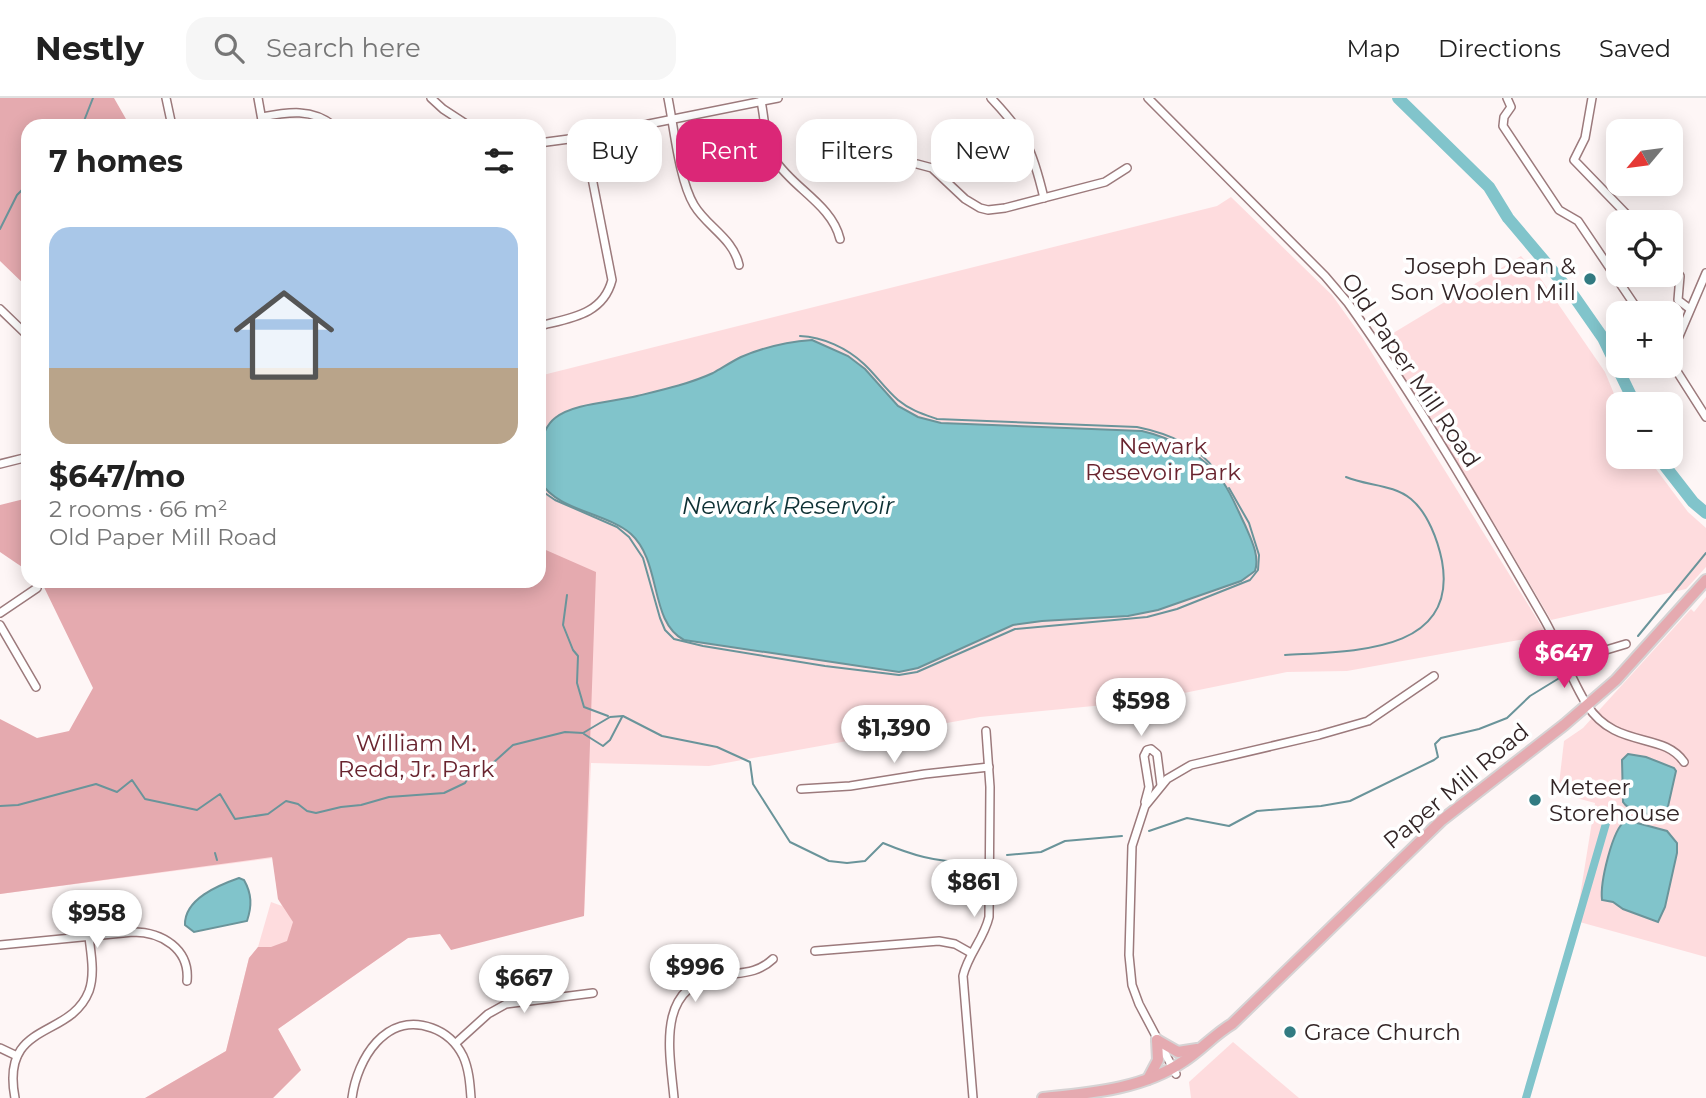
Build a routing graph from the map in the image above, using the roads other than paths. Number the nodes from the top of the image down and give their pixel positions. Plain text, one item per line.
1 (166, 98) edge
2 (258, 98) edge
3 (431, 98) edge
4 (668, 98) edge
5 (778, 98) edge
6 (991, 98) edge
7 (1148, 98) edge
8 (1507, 98) edge
9 (1592, 98) edge
10 (761, 102) junction
11 (170, 119) edge
12 (262, 119) edge
13 (273, 119) edge
14 (323, 119) edge
15 (458, 119) edge
16 (672, 120) junction
17 (662, 122) edge
18 (567, 139) edge
19 (546, 142) edge
20 (917, 164) dead end
21 (1127, 168) dead end
22 (593, 182) edge
23 (1044, 198) junction
24 (1622, 210) edge
25 (841, 239) dead end
26 (739, 265) dead end
27 (1706, 273) edge
28 (1678, 287) edge
29 (1632, 301) edge
30 (0, 309) edge
31 (1690, 309) junction
32 (546, 324) edge
33 (1683, 328) edge
34 (21, 329) edge
35 (1681, 378) edge
36 (1706, 417) edge
37 (21, 459) edge
38 (0, 464) edge
39 (1706, 580) edge
40 (37, 588) dead end
41 (0, 613) edge
42 (0, 625) edge
43 (1626, 644) dead end
44 (1566, 662) junction
45 (1434, 676) dead end
46 (36, 687) dead end
47 (1587, 706) junction
48 (986, 730) dead end
49 (1684, 762) dead end
50 (989, 767) junction
51 (1161, 785) junction
52 (801, 789) dead end
53 (1144, 806) junction
54 (89, 937) junction
55 (0, 945) edge
56 (815, 951) dead end
57 (971, 953) junction
58 (773, 959) dead end
59 (187, 981) dead end
60 (593, 993) dead end
61 (1232, 1024) junction
62 (1157, 1040) junction
63 (456, 1043) junction
64 (1203, 1047) junction
65 (0, 1048) edge
66 (17, 1056) junction
67 (1174, 1071) junction
68 (1148, 1079) junction
69 (15, 1098) edge
70 (352, 1098) edge
71 (471, 1098) edge
72 (674, 1098) edge
73 (973, 1098) edge
74 (1043, 1098) edge
75 (1104, 1098) edge

1 - 11 street
2 - 12 street
3 - 15 street
4 - 16 street
5 - 10 street
6 - 23 street
7 - 44 street, Old Paper Mill Road
8 - 29 street
9 - 24 street
10 - 16 street
10 - 25 street
13 - 14 street
16 - 17 street
16 - 26 street
18 - 19 street
20 - 23 street
21 - 23 street
22 - 32 street
27 - 31 street
28 - 31 street
30 - 34 street
31 - 33 street
35 - 36 street
37 - 38 street
39 - 47 main road, Paper Mill Road
40 - 41 street
42 - 46 street
43 - 44 street
44 - 47 street, Old Paper Mill Road
45 - 51 street
47 - 49 street
47 - 61 main road, Paper Mill Road
48 - 50 street
50 - 52 street
50 - 57 street
51 - 53 street
51 - 53 street
53 - 62 street
54 - 55 street
54 - 59 street
54 - 66 street
56 - 57 street
57 - 73 street
58 - 72 street
60 - 63 street
61 - 64 main road, Paper Mill Road
61 - 67 main road, Paper Mill Road
62 - 64 main road
62 - 67 street
62 - 68 main road
63 - 70 street
63 - 71 street
64 - 67 main road, Paper Mill Road
65 - 66 street
66 - 69 street
67 - 68 main road, Paper Mill Road
67 - 75 main road, Paper Mill Road
68 - 74 main road, Paper Mill Road

